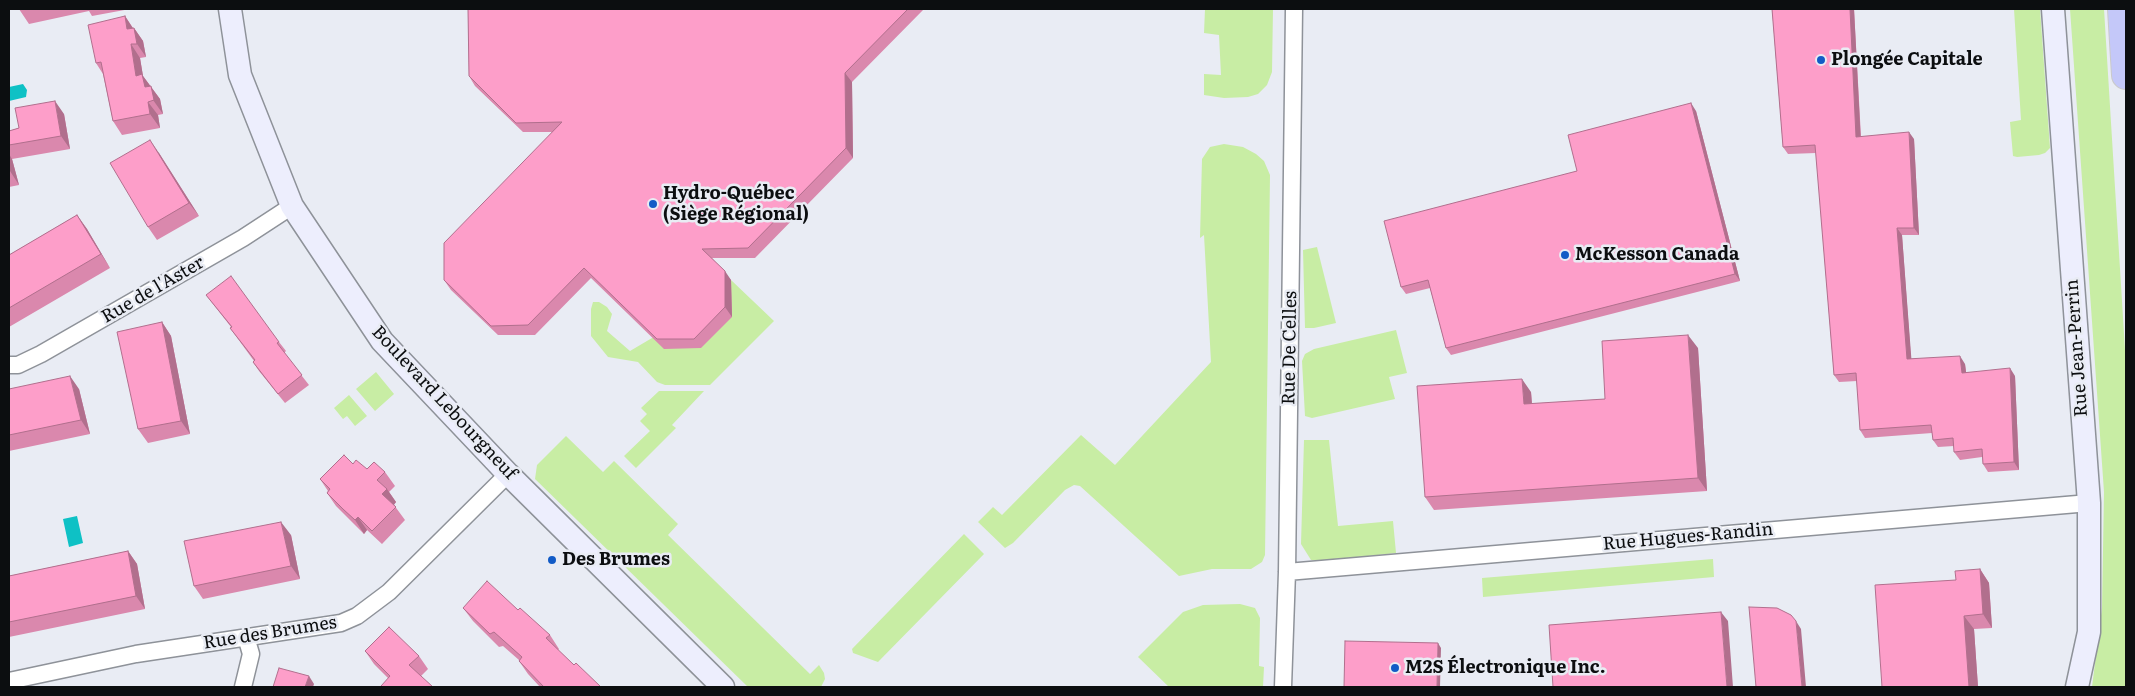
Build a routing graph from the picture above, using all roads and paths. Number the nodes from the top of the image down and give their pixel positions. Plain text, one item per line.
1 (230, 9) edge
2 (1294, 9) edge
3 (2053, 9) edge
4 (2122, 9) edge
5 (2126, 75) edge
6 (292, 206) junction
7 (9, 365) edge
8 (508, 474) junction
9 (2089, 503) junction
10 (1287, 572) junction
11 (246, 637) junction
12 (9, 681) edge
13 (243, 687) edge
14 (723, 687) edge
15 (1283, 687) edge
16 (2077, 687) edge

1 - 6 main road, Boulevard Lebourgneuf
2 - 10 street, Rue De Celles
3 - 9 main road, Rue Jean-Perrin
4 - 5 highway
6 - 7 street, Rue de l'Aster
6 - 8 main road, Boulevard Lebourgneuf
8 - 11 street, Rue des Brumes
8 - 14 main road, Boulevard Lebourgneuf
9 - 10 street, Rue Hugues-Randin
9 - 16 main road, Rue Jean-Perrin
10 - 15 street, Rue De Celles
11 - 12 street, Rue des Brumes
11 - 13 street

